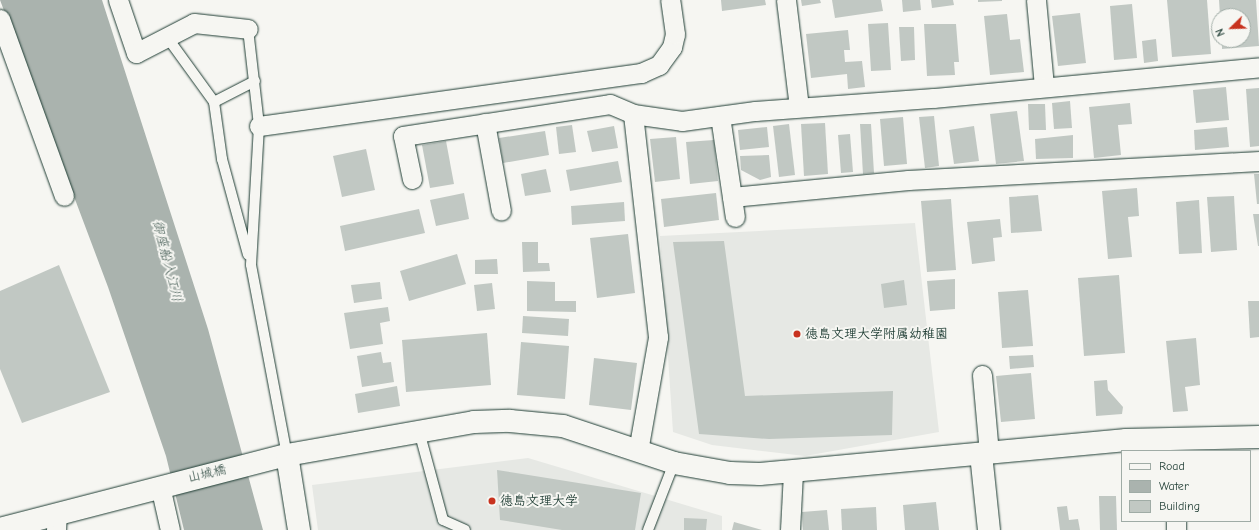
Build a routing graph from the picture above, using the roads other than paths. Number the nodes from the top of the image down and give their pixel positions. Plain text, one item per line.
1 (118, 0) edge
2 (670, 0) edge
3 (786, 0) edge
4 (1036, 0) edge
5 (0, 19) edge
6 (248, 29) joint
7 (167, 37) junction
8 (1259, 67) edge
9 (255, 80) junction
10 (1044, 87) junction
11 (214, 102) junction
12 (799, 107) junction
13 (633, 114) junction
14 (720, 116) junction
15 (485, 123) junction
16 (259, 126) junction
17 (1259, 161) edge
18 (412, 179) dead end
19 (64, 196) dead end
20 (732, 197) junction
21 (501, 211) dead end
22 (735, 217) dead end
23 (250, 265) junction
24 (982, 375) dead end
25 (419, 431) junction
26 (1259, 437) edge
27 (1180, 445) edge
28 (638, 450) junction
29 (985, 454) junction
30 (288, 455) junction
31 (674, 463) junction
32 (792, 473) junction
33 (164, 485) junction
34 (57, 522) edge
35 (0, 529) edge
36 (170, 530) edge
37 (299, 530) edge
38 (465, 530) edge
39 (648, 530) edge
40 (790, 530) edge
41 (989, 530) edge

1 - 7 street
2 - 16 street
3 - 12 street
4 - 10 street
5 - 19 street
6 - 7 street
6 - 9 lane
7 - 11 lane
8 - 10 street
9 - 11 lane
9 - 16 lane
10 - 12 street
11 - 23 lane
12 - 14 street
13 - 14 street
13 - 15 street
13 - 28 street
14 - 20 street
15 - 18 street
15 - 21 street
16 - 23 lane
17 - 20 street
20 - 22 street
23 - 30 lane
24 - 29 street
25 - 28 street, 山城橋
25 - 30 street, 山城橋
25 - 38 lane
26 - 27 street, 山城橋
27 - 29 street, 山城橋
28 - 31 street, 山城橋
29 - 32 street, 山城橋
29 - 41 street
30 - 33 street, 山城橋
30 - 37 street
31 - 32 street, 山城橋
31 - 39 lane
32 - 40 street
33 - 34 street, 山城橋
33 - 36 street
34 - 35 street, 山城橋

